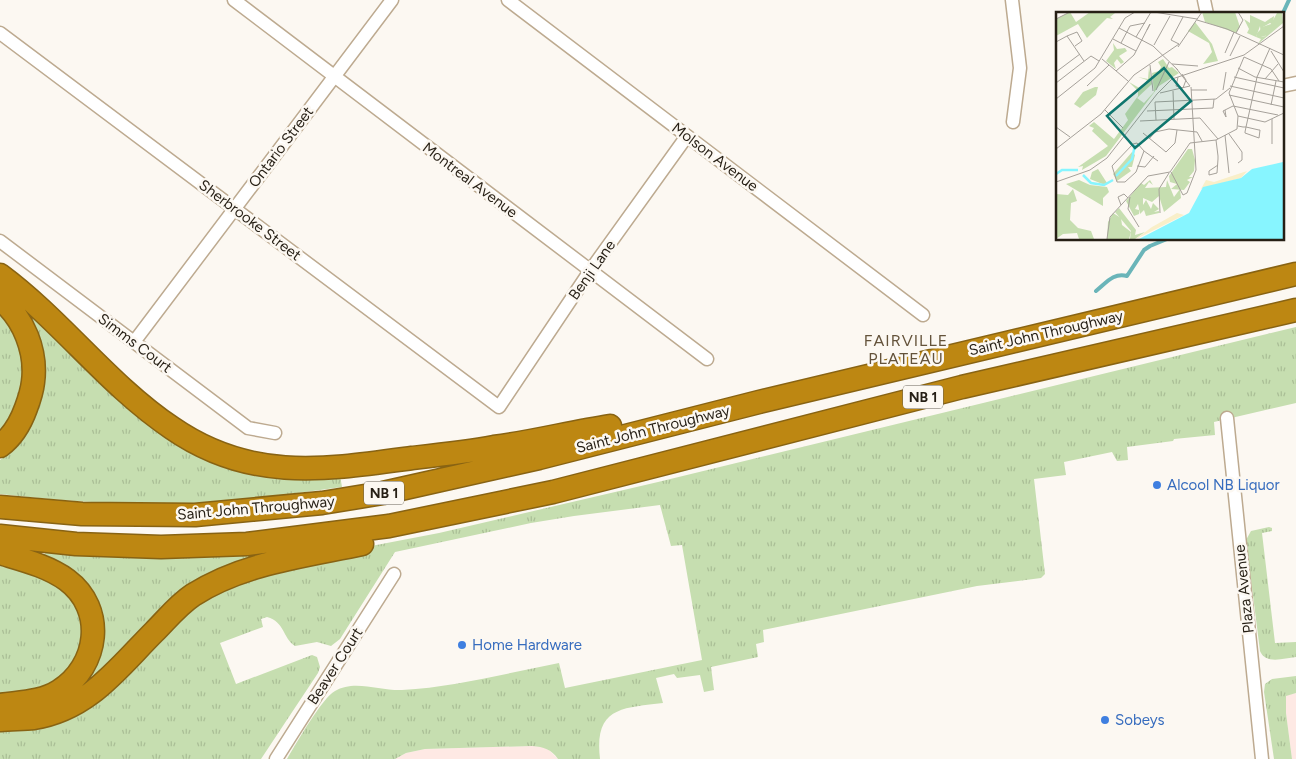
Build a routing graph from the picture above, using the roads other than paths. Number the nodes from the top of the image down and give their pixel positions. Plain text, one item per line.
1 (234, 0) edge
2 (392, 0) edge
3 (508, 0) edge
4 (1012, 0) edge
5 (0, 33) edge
6 (335, 76) junction
7 (1013, 122) dead end
8 (687, 136) junction
9 (235, 207) junction
10 (0, 241) edge
11 (590, 271) junction
12 (1296, 274) edge
13 (0, 275) edge
14 (0, 299) edge
15 (1296, 310) edge
16 (923, 315) dead end
17 (134, 342) junction
18 (707, 359) dead end
19 (759, 402) junction
20 (499, 407) joint
21 (1226, 418) dead end
22 (275, 433) dead end
23 (0, 446) edge
24 (553, 492) junction
25 (0, 507) edge
26 (0, 536) edge
27 (0, 553) edge
28 (394, 574) dead end
29 (0, 704) edge
30 (0, 720) edge
31 (276, 759) edge
32 (1262, 759) edge

1 - 6 street, Montreal Avenue
2 - 6 street, Ontario Street
3 - 8 street, Molson Avenue
4 - 7 street
5 - 9 street, Sherbrooke Street
6 - 9 street, Ontario Street
6 - 11 street, Montreal Avenue
8 - 11 street, Benji Lane
8 - 16 street, Molson Avenue
9 - 17 street, Ontario Street
9 - 20 street, Sherbrooke Street
10 - 17 street, Simms Court
11 - 18 street, Montreal Avenue
11 - 20 street, Benji Lane
12 - 19 highway, Saint John Throughway / NB 1
13 - 19 highway
14 - 23 highway
15 - 24 highway, Saint John Throughway / NB 1
17 - 22 street, Simms Court
19 - 25 highway, Saint John Throughway / NB 1
21 - 32 street, Plaza Avenue
24 - 26 highway, Saint John Throughway / NB 1
24 - 30 highway
27 - 29 highway
28 - 31 street, Beaver Court

